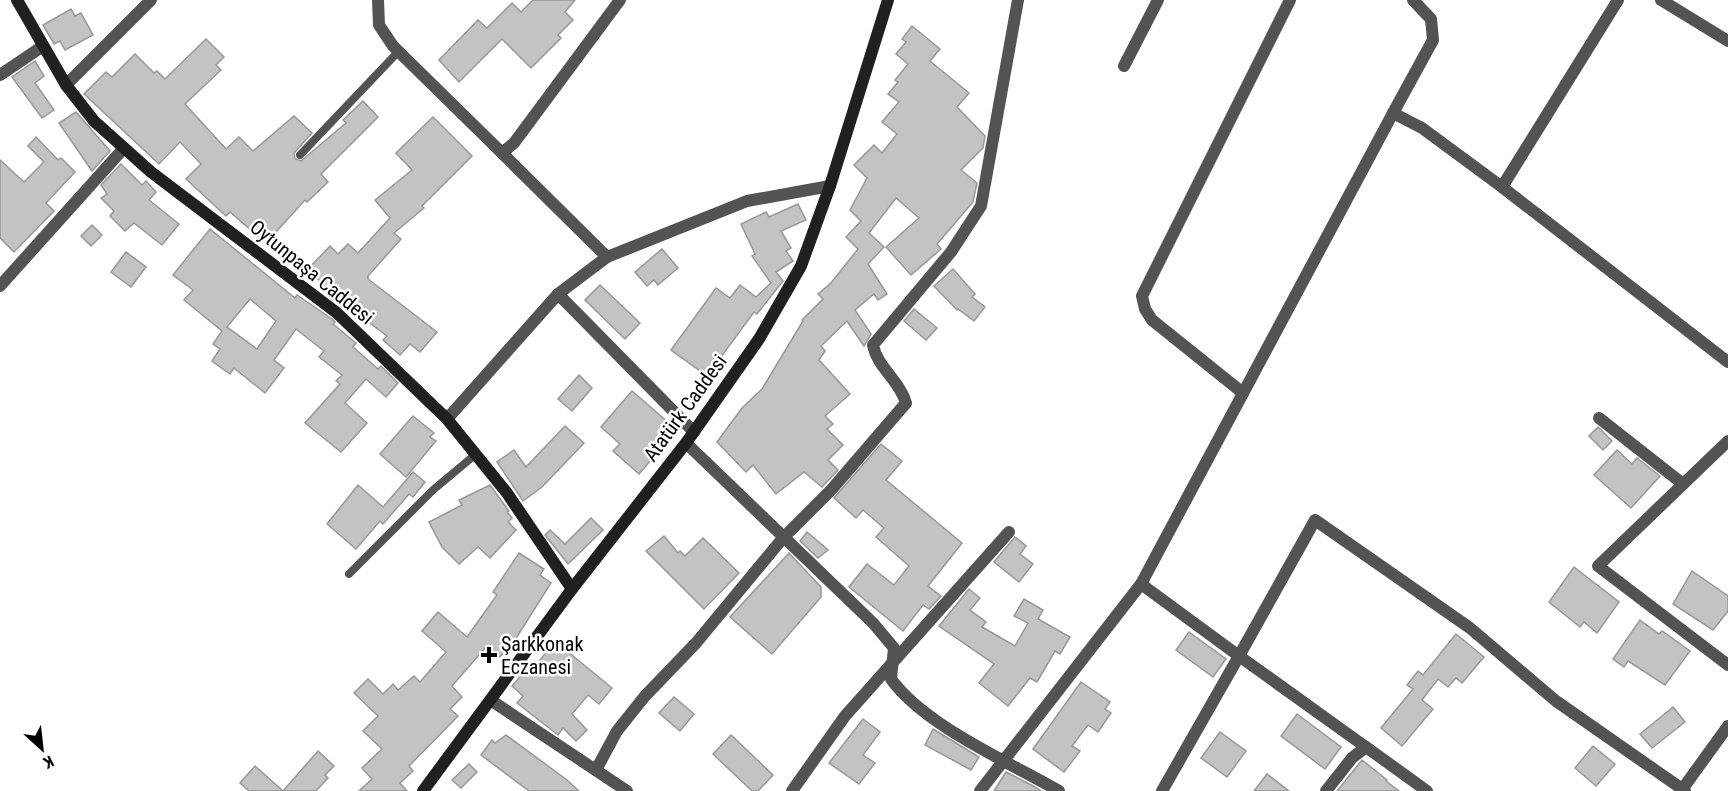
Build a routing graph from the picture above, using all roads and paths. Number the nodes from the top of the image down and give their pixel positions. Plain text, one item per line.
1 (16, 0) edge
2 (151, 0) edge
3 (378, 0) edge
4 (620, 0) edge
5 (888, 0) edge
6 (1018, 0) edge
7 (1158, 0) edge
8 (1290, 0) edge
9 (1413, 0) edge
10 (1617, 0) edge
11 (1661, 0) edge
12 (1728, 41) edge
13 (43, 46) junction
14 (398, 52) junction
15 (1124, 66) dead end
16 (0, 75) edge
17 (66, 85) junction
18 (1393, 113) junction
19 (124, 148) junction
20 (502, 153) junction
21 (300, 155) dead end
22 (830, 186) junction
23 (1502, 187) junction
24 (607, 257) junction
25 (0, 286) edge
26 (558, 294) junction
27 (1728, 362) edge
28 (1243, 393) junction
29 (1599, 418) dead end
30 (447, 419) junction
31 (694, 432) junction
32 (1728, 441) edge
33 (686, 443) junction
34 (476, 454) junction
35 (1683, 484) junction
36 (1009, 532) dead end
37 (783, 538) junction
38 (349, 574) dead end
39 (1141, 584) junction
40 (572, 590) junction
41 (1239, 657) junction
42 (893, 664) junction
43 (1728, 665) edge
44 (492, 701) junction
45 (1728, 726) edge
46 (1370, 750) junction
47 (1003, 759) junction
48 (596, 770) junction
49 (1683, 790) edge
50 (423, 791) edge
51 (627, 791) edge
52 (792, 791) edge
53 (980, 791) edge
54 (1059, 791) edge
55 (1162, 791) edge
56 (1326, 791) edge
57 (1427, 791) edge

1 - 13 main road, Oytunpaşa Caddesi
2 - 17 street
3 - 14 street
4 - 20 street
5 - 22 main road, Atatürk Caddesi
6 - 37 street
7 - 15 street
8 - 28 street
9 - 18 street
10 - 23 street
11 - 12 street
13 - 16 street
13 - 17 main road, Oytunpaşa Caddesi
14 - 20 street
14 - 21 lane
17 - 19 main road, Oytunpaşa Caddesi
18 - 23 street
18 - 28 street
19 - 25 street
19 - 30 main road, Oytunpaşa Caddesi
20 - 24 street
22 - 24 street
22 - 31 main road, Atatürk Caddesi
23 - 27 street
24 - 26 street
26 - 30 street
26 - 31 street
28 - 39 street
29 - 35 street
30 - 34 main road, Oytunpaşa Caddesi
31 - 33 main road, Atatürk Caddesi
32 - 35 street
33 - 37 street
33 - 40 main road, Atatürk Caddesi
34 - 38 lane
34 - 40 main road, Oytunpaşa Caddesi
35 - 43 street
36 - 42 street
37 - 42 street
37 - 48 street
39 - 41 street
39 - 47 street
40 - 44 main road, Atatürk Caddesi
41 - 46 street
41 - 49 street
41 - 55 street
42 - 47 street
42 - 52 street
44 - 48 street
44 - 50 main road, Atatürk Caddesi
45 - 49 street
46 - 56 street
46 - 57 street
47 - 53 street
47 - 54 street
48 - 51 street

